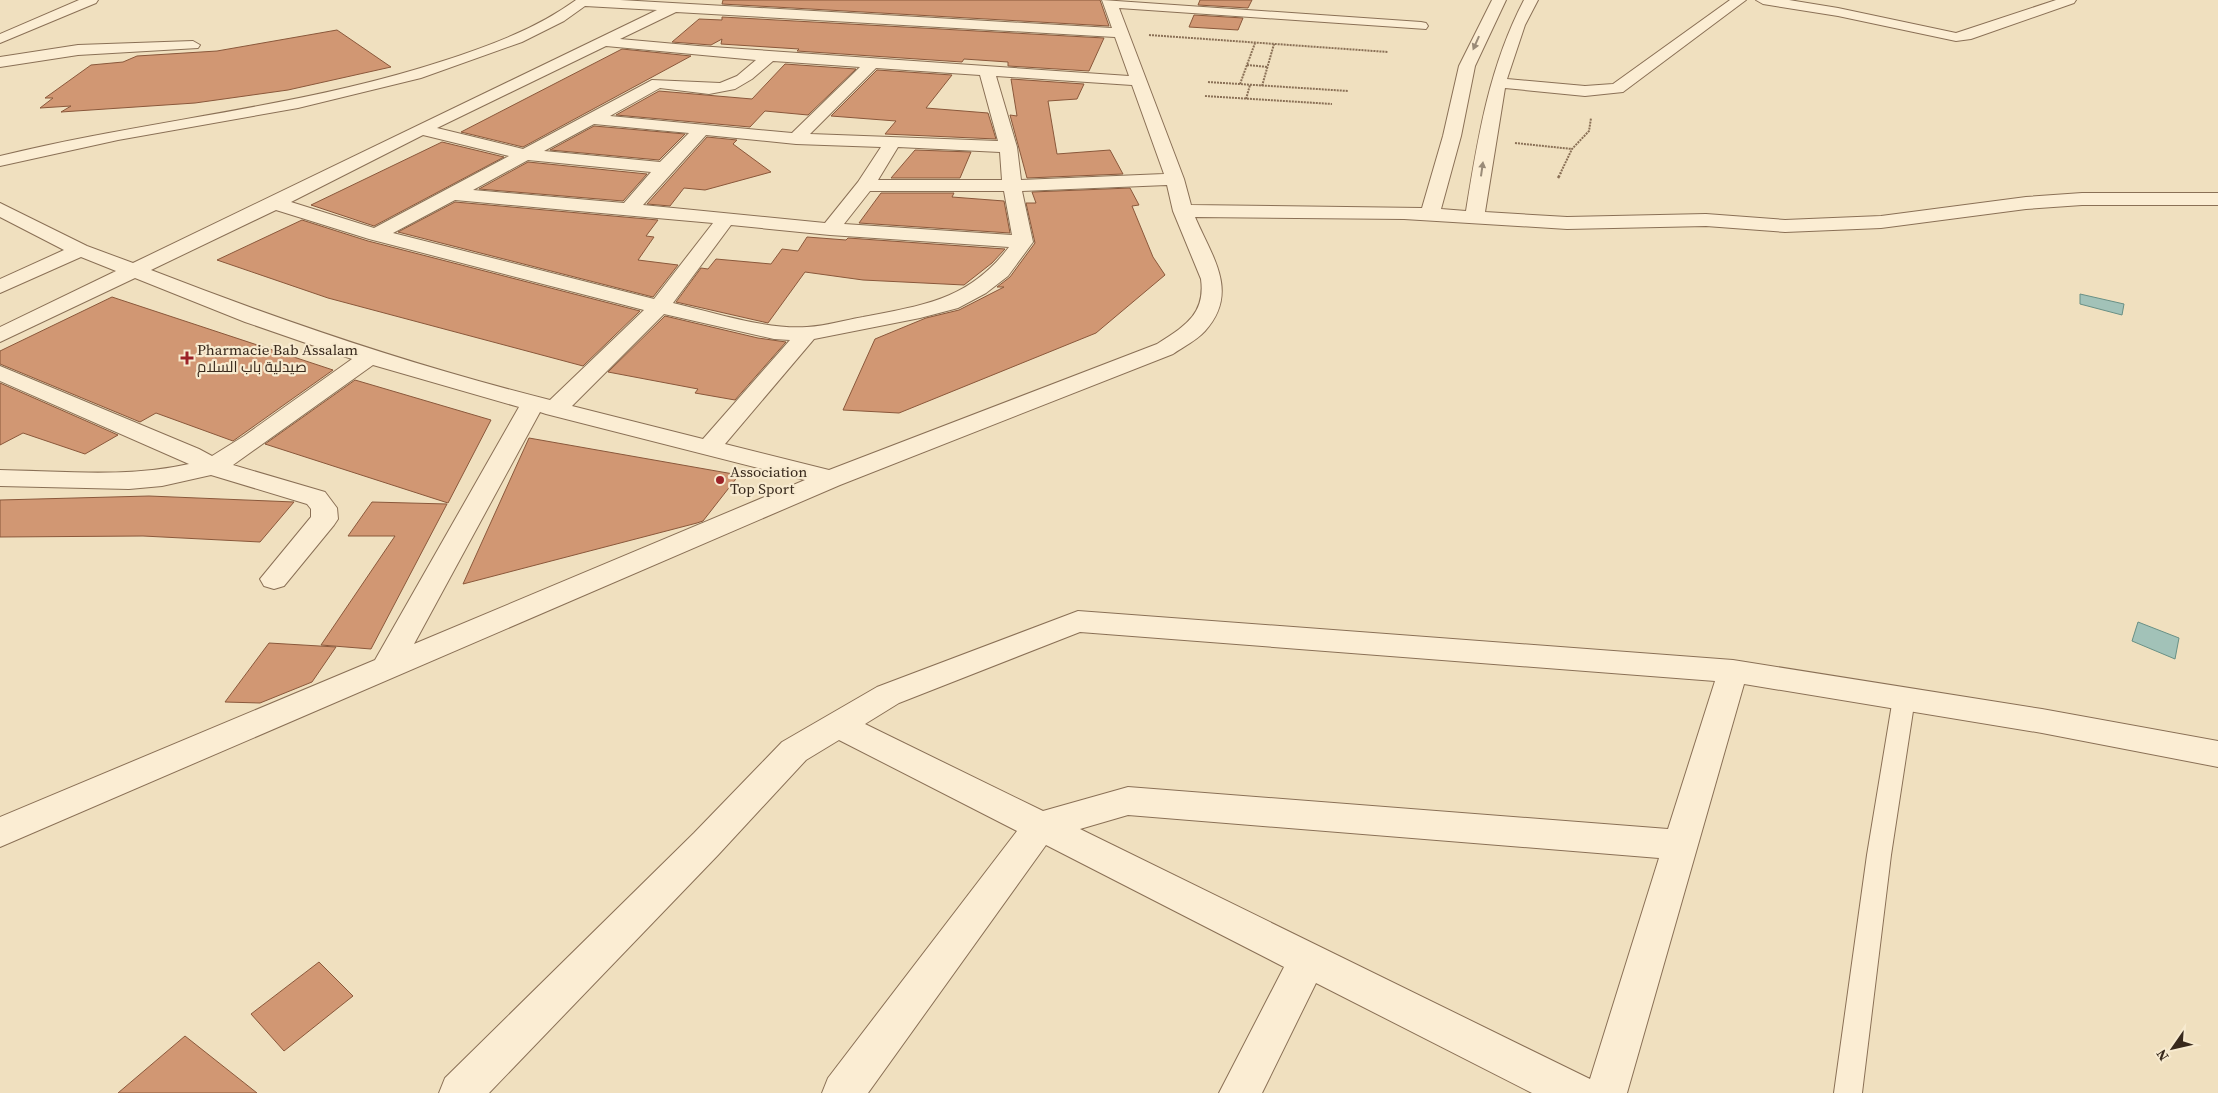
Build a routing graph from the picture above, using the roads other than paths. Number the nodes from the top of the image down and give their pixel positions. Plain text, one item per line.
1 (90, 0) edge
2 (693, 0) edge
3 (1278, 0) edge
4 (1499, 0) edge
5 (1531, 0) edge
6 (1739, 0) edge
7 (1763, 0) edge
8 (2069, 0) edge
9 (584, 1) edge
10 (1110, 2) edge
11 (640, 3) edge
12 (677, 6) junction
13 (1274, 15) junction
14 (1421, 26) dead end
15 (1122, 33) junction
16 (0, 39) edge
17 (604, 40) junction
18 (193, 46) dead end
19 (698, 51) junction
20 (770, 55) junction
21 (873, 62) junction
22 (1, 63) edge
23 (987, 70) junction
24 (1139, 81) junction
25 (658, 83) junction
26 (1499, 83) junction
27 (590, 119) junction
28 (421, 129) junction
29 (702, 129) junction
30 (796, 139) junction
31 (894, 142) junction
32 (1008, 147) junction
33 (526, 155) junction
34 (0, 161) edge
35 (664, 168) junction
36 (1175, 179) junction
37 (865, 185) junction
38 (1012, 186) junction
39 (454, 194) junction
40 (2218, 199) edge
41 (275, 203) junction
42 (0, 209) edge
43 (629, 209) junction
44 (1183, 211) junction
45 (1430, 214) junction
46 (1475, 218) junction
47 (725, 220) junction
48 (830, 230) junction
49 (376, 236) junction
50 (1024, 242) junction
51 (80, 250) junction
52 (135, 270) junction
53 (0, 287) edge
54 (659, 307) junction
55 (807, 334) junction
56 (0, 336) edge
57 (369, 357) junction
58 (0, 373) edge
59 (544, 406) junction
60 (708, 448) junction
61 (212, 466) junction
62 (0, 478) edge
63 (831, 479) junction
64 (274, 579) dead end
65 (386, 667) junction
66 (1733, 671) junction
67 (1904, 698) junction
68 (838, 725) junction
69 (2218, 754) edge
70 (1040, 826) junction
71 (0, 832) edge
72 (1680, 845) junction
73 (1308, 959) junction
74 (460, 1093) edge
75 (843, 1093) edge
76 (1240, 1093) edge
77 (1575, 1093) edge
78 (1606, 1093) edge
79 (1848, 1093) edge

1 - 16 street
2 - 12 street
3 - 13 street
4 -> 45 street
5 - 26 street
6 - 26 street
7 - 8 street
9 - 11 street
9 - 34 street
10 - 13 street
10 - 15 street
11 - 12 street
12 - 15 street
12 - 17 street
13 - 14 street
15 - 24 street
17 - 19 street
17 - 28 street
18 - 22 street
19 - 20 street
19 - 25 street
20 - 21 street
20 - 25 street
21 - 23 street
21 - 30 street
23 - 24 street
23 - 32 street
24 - 36 street
25 - 27 street
46 -> 26 street
27 - 29 street
27 - 33 street
28 - 33 street
28 - 41 street
29 - 30 street
29 - 35 street
30 - 31 street
31 - 32 street
31 - 37 street
32 - 38 street
33 - 35 street
33 - 39 street
35 - 43 street
36 - 38 street
36 - 44 street
37 - 38 street
37 - 48 street
38 - 50 street
39 - 43 street
39 - 49 street
40 - 46 street
41 - 49 street
41 - 52 street
42 - 51 street
43 - 47 street
44 - 45 street
44 - 63 street
45 - 46 street
47 - 48 street
47 - 54 street
48 - 50 street
49 - 54 street
50 - 55 street
51 - 52 street
51 - 53 street
52 - 56 street
52 - 57 street
54 - 55 street
54 - 59 street
55 - 60 street
57 - 59 street
57 - 61 street
58 - 61 street
59 - 60 street
59 - 65 street
60 - 63 street
61 - 62 street
61 - 64 street
63 - 65 street
65 - 71 street
66 - 67 street
66 - 68 street
66 - 72 street
67 - 69 street
67 - 79 lane
68 - 70 street
68 - 74 street
70 - 72 street
70 - 73 street
70 - 75 street
72 - 78 street
73 - 76 street
73 - 77 street

